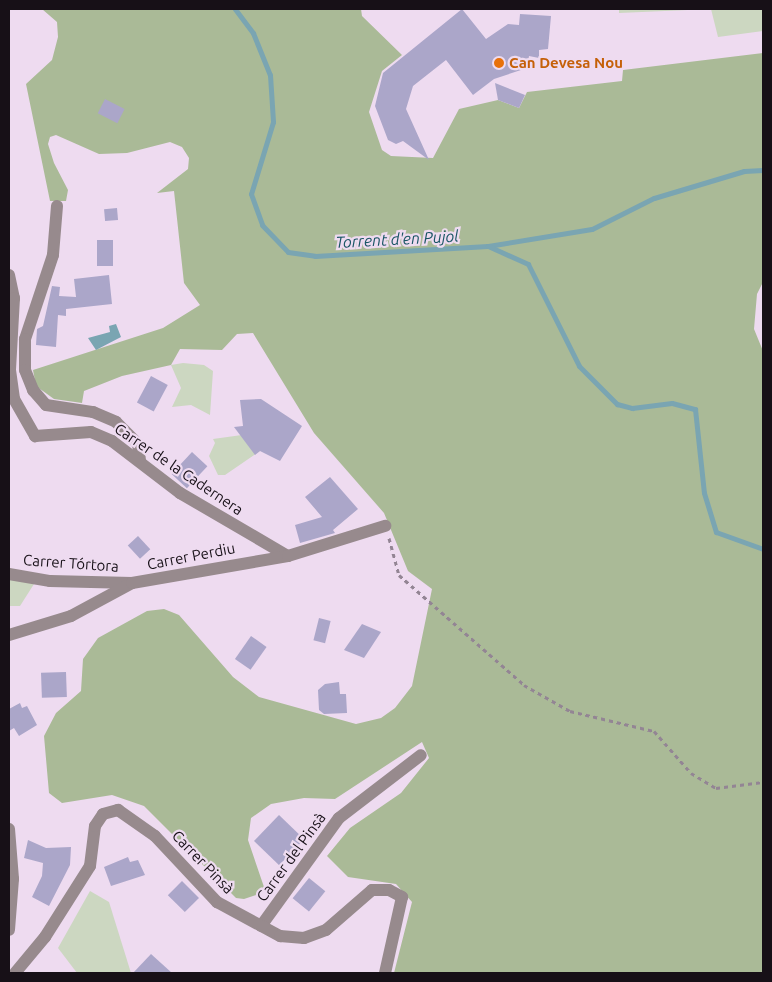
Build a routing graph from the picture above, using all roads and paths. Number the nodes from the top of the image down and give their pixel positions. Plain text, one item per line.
1 (57, 206) dead end
2 (9, 275) edge
3 (140, 460) junction
4 (385, 526) joint
5 (288, 556) junction
6 (9, 574) edge
7 (132, 583) junction
8 (9, 635) edge
9 (421, 755) dead end
10 (763, 782) edge
11 (9, 829) edge
12 (261, 926) junction
13 (9, 930) edge
14 (15, 973) edge
15 (386, 973) edge

1 - 3 street
2 - 3 street, Carrer de la Cadernera
3 - 5 street, Carrer de la Cadernera
4 - 5 street, Carrer Perdiu
4 - 10 path
5 - 7 street, Carrer Perdiu
6 - 7 street, Carrer Tórtora
7 - 8 street, Carrer Perdiu
9 - 12 street, Carrer del Pinsà
11 - 13 street
12 - 14 street, Carrer Pinsà
12 - 15 street, Carrer Pinsà

